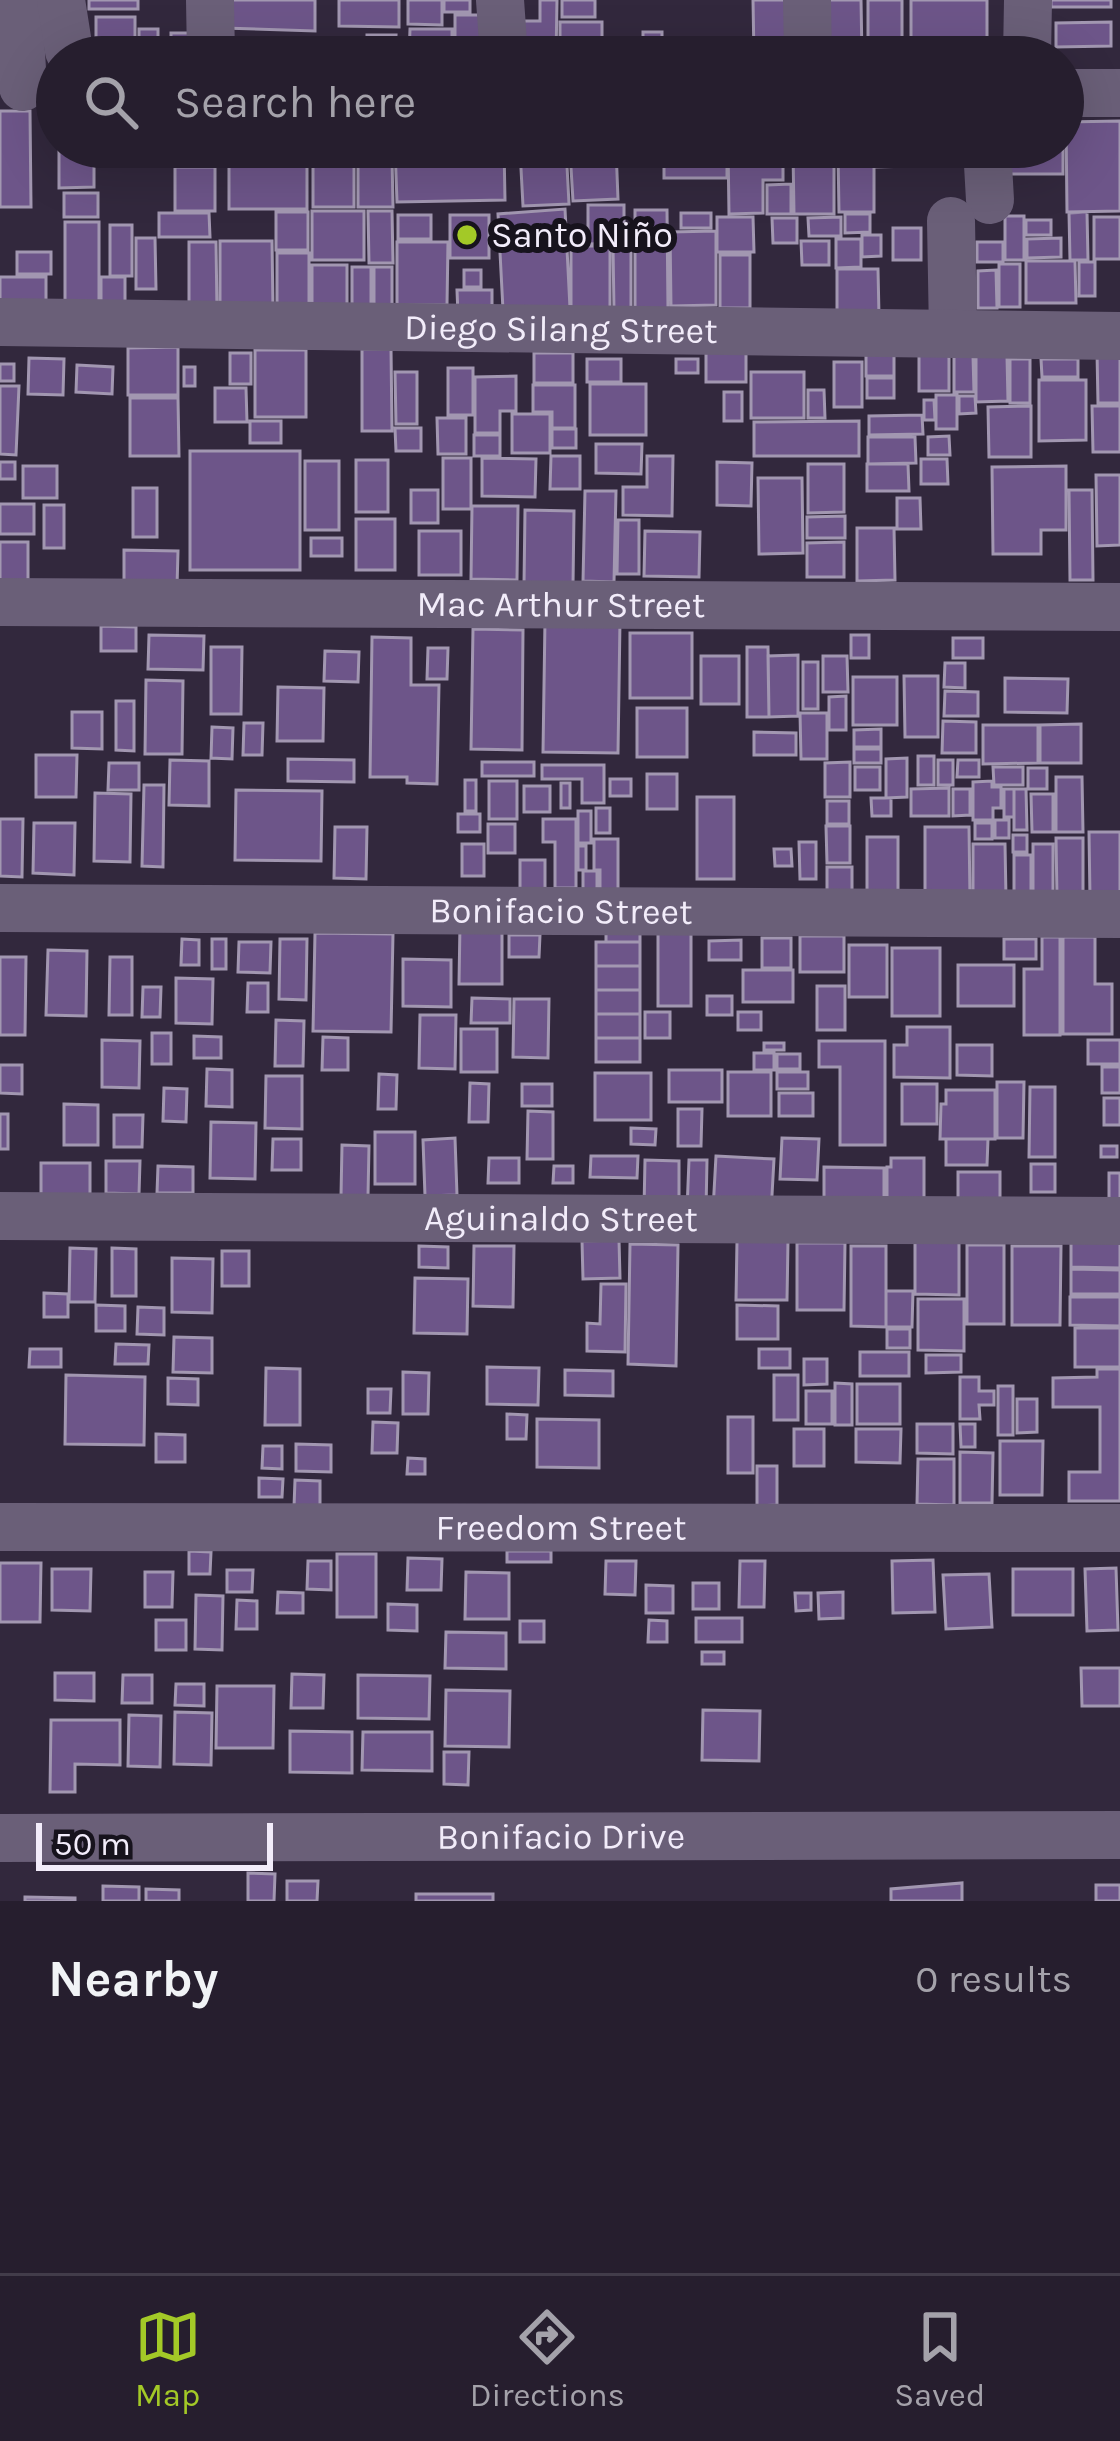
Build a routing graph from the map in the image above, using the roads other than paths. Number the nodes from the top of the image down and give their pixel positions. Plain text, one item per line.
1 (18, 0) edge
2 (61, 0) edge
3 (210, 0) edge
4 (500, 0) edge
5 (808, 0) edge
6 (1028, 0) edge
7 (50, 36) edge
8 (211, 36) edge
9 (503, 36) edge
10 (808, 36) edge
11 (1027, 36) edge
12 (36, 74) edge
13 (1084, 93) edge
14 (1120, 93) edge
15 (981, 168) edge
16 (0, 322) edge
17 (953, 334) junction
18 (1120, 336) edge
19 (0, 602) edge
20 (1120, 607) edge
21 (0, 908) edge
22 (1120, 914) edge
23 (0, 1216) edge
24 (1120, 1221) edge
25 (0, 1527) edge
26 (1120, 1528) edge
27 (1120, 1835) edge
28 (0, 1838) edge

1 - 12 street
2 - 7 street
3 - 8 street
4 - 9 street
5 - 10 street
6 - 11 street
13 - 14 street
15 - 17 street
16 - 17 street, Diego Silang Street
17 - 18 street, Diego Silang Street
19 - 20 street, Mac Arthur Street
21 - 22 street, Bonifacio Street
23 - 24 street, Aguinaldo Street
25 - 26 street, Freedom Street
27 - 28 street, Bonifacio Drive

